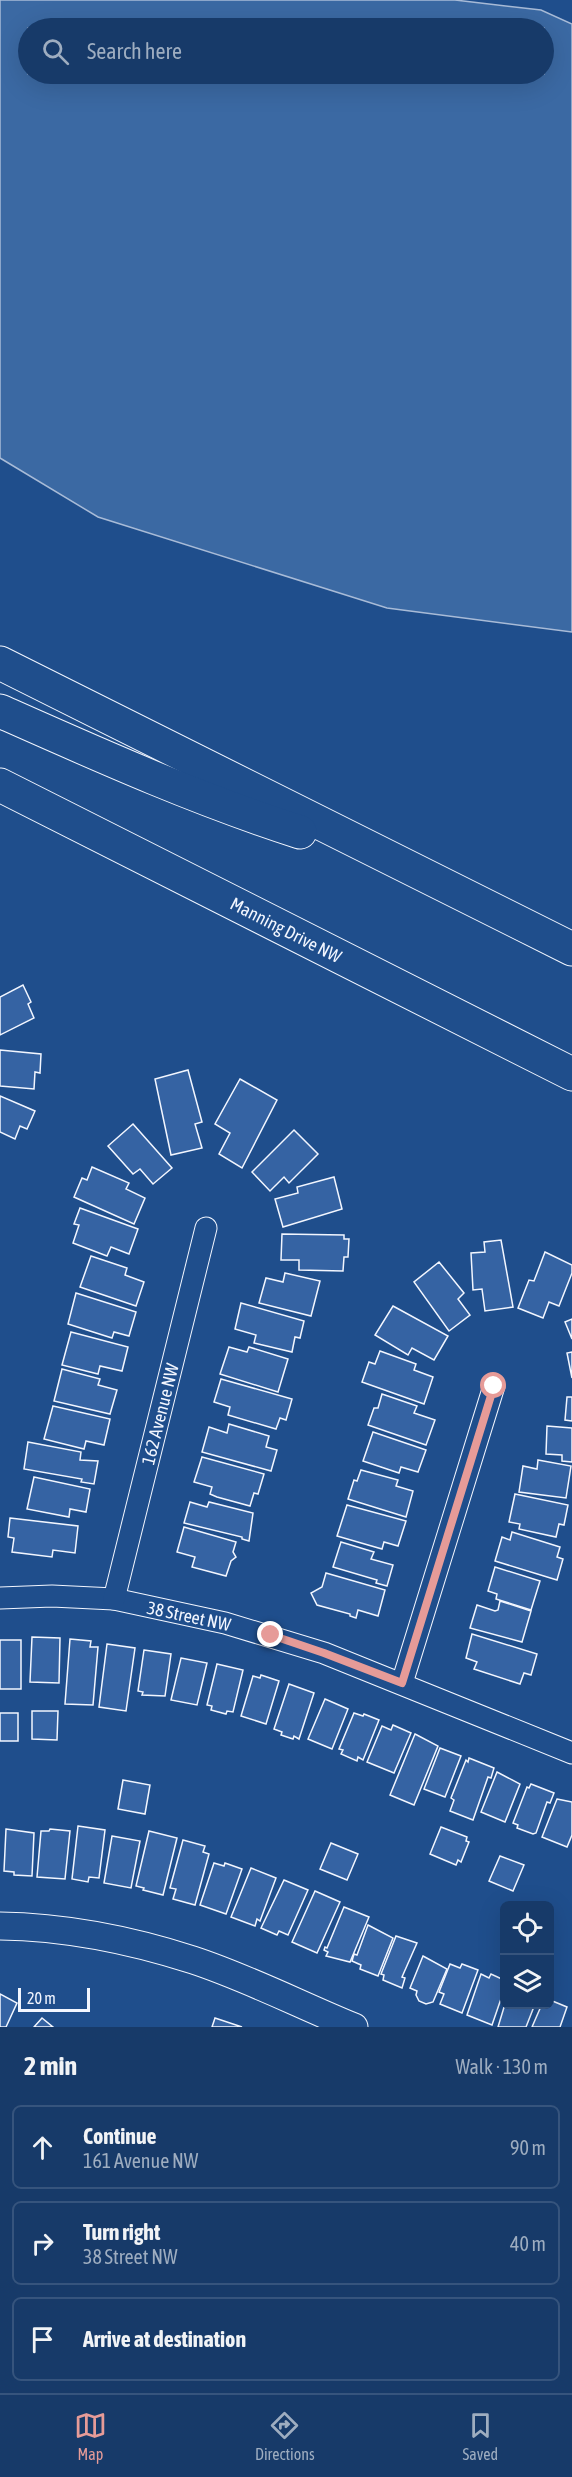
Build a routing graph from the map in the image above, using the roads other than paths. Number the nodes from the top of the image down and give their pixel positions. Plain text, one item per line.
1 (0, 663) edge
2 (0, 711) edge
3 (0, 785) edge
4 (399, 864) junction
5 (572, 949) edge
6 (572, 1074) edge
7 (206, 1228) dead end
8 (494, 1386) dead end
9 (0, 1598) edge
10 (114, 1599) junction
11 (402, 1683) junction
12 (572, 1753) edge
13 (0, 1926) edge
14 (318, 2020) edge
15 (354, 2027) edge

1 - 4 main road
2 - 4 main road
3 - 6 main road, Manning Drive NW
4 - 5 main road
7 - 10 street, 162 Avenue NW
8 - 11 street
9 - 10 street, 38 Street NW
10 - 11 street, 38 Street NW
11 - 12 street, 38 Street NW
13 - 14 street
14 - 15 street

